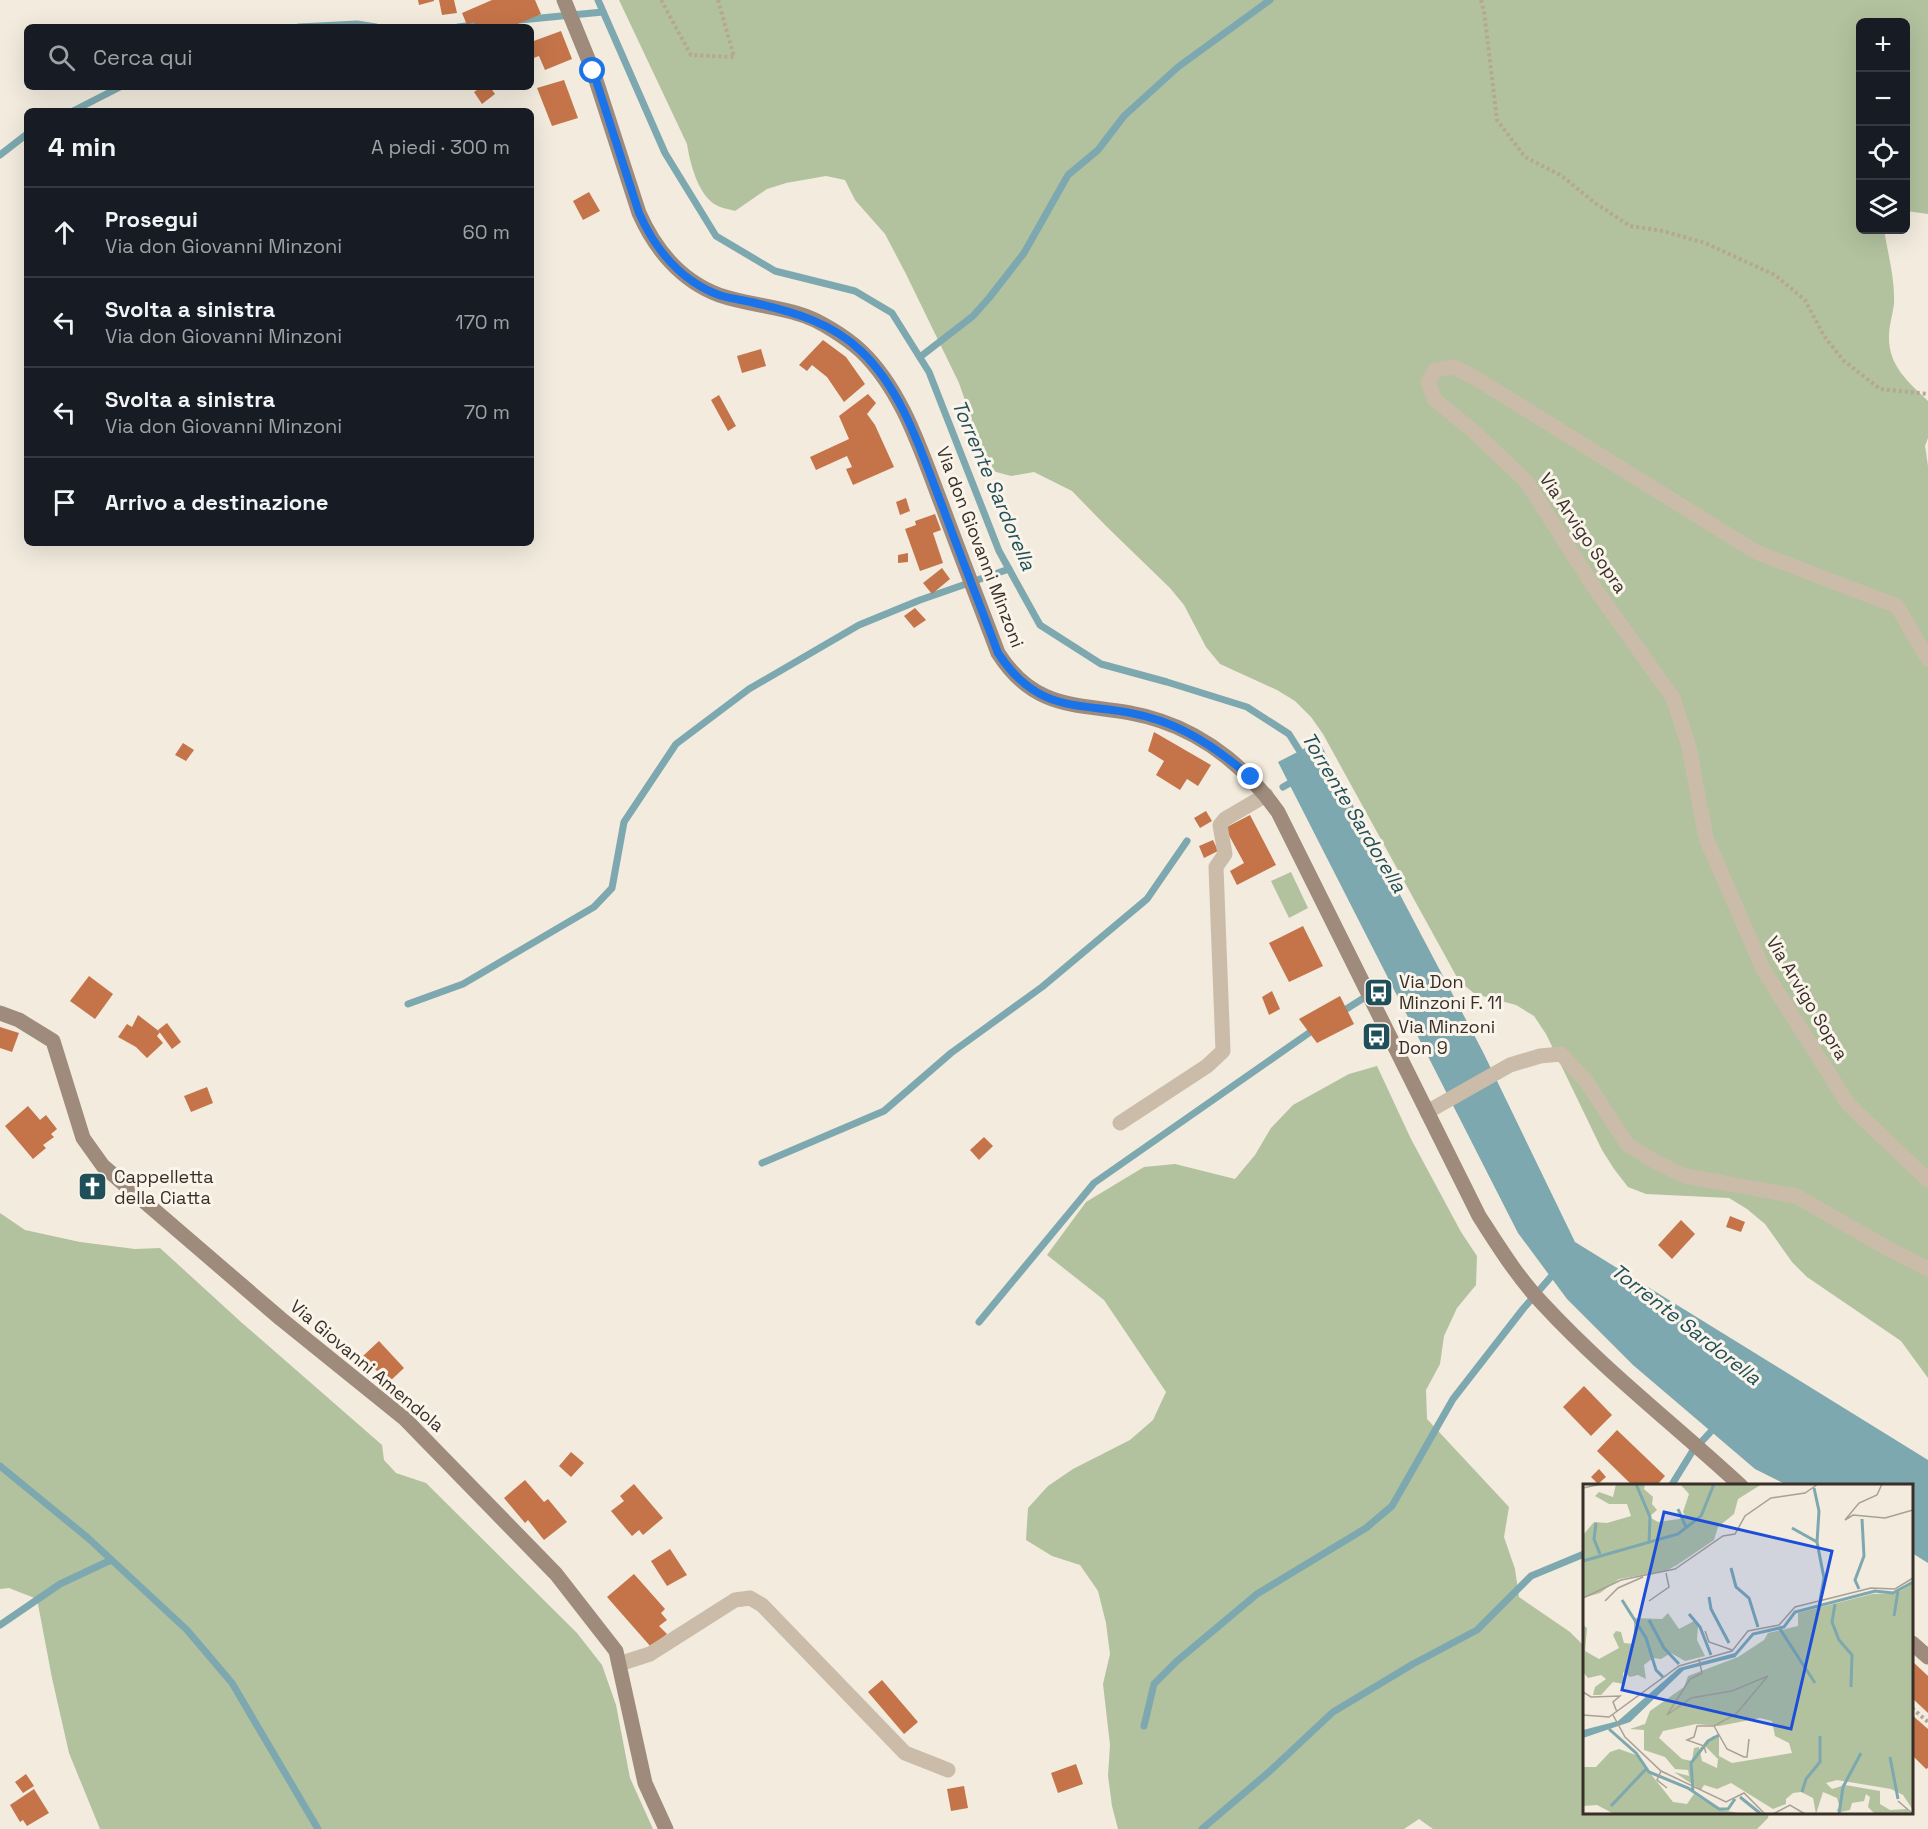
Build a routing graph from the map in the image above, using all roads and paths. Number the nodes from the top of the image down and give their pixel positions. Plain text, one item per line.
1 (564, 0) edge
2 (661, 0) edge
3 (718, 0) edge
4 (1481, 0) edge
5 (1928, 394) edge
6 (1928, 659) edge
7 (1266, 795) junction
8 (0, 1013) edge
9 (1433, 1109) junction
10 (1120, 1123) dead end
11 (1928, 1180) edge
12 (1928, 1269) edge
13 (1740, 1484) edge
14 (1913, 1645) edge
15 (1928, 1657) edge
16 (619, 1664) junction
17 (1913, 1710) edge
18 (1928, 1722) edge
19 (948, 1770) dead end
20 (666, 1829) edge

1 - 7 main road, Via don Giovanni Minzoni
2 - 3 path
4 - 5 path
6 - 11 street, Via Arvigo Sopra
7 - 9 main road, Via don Giovanni Minzoni
7 - 10 street
8 - 16 main road, Via Giovanni Amendola
9 - 12 street
9 - 13 main road, Via don Giovanni Minzoni
14 - 15 main road
16 - 19 street
16 - 20 main road, Via Giovanni Amendola
17 - 18 path

